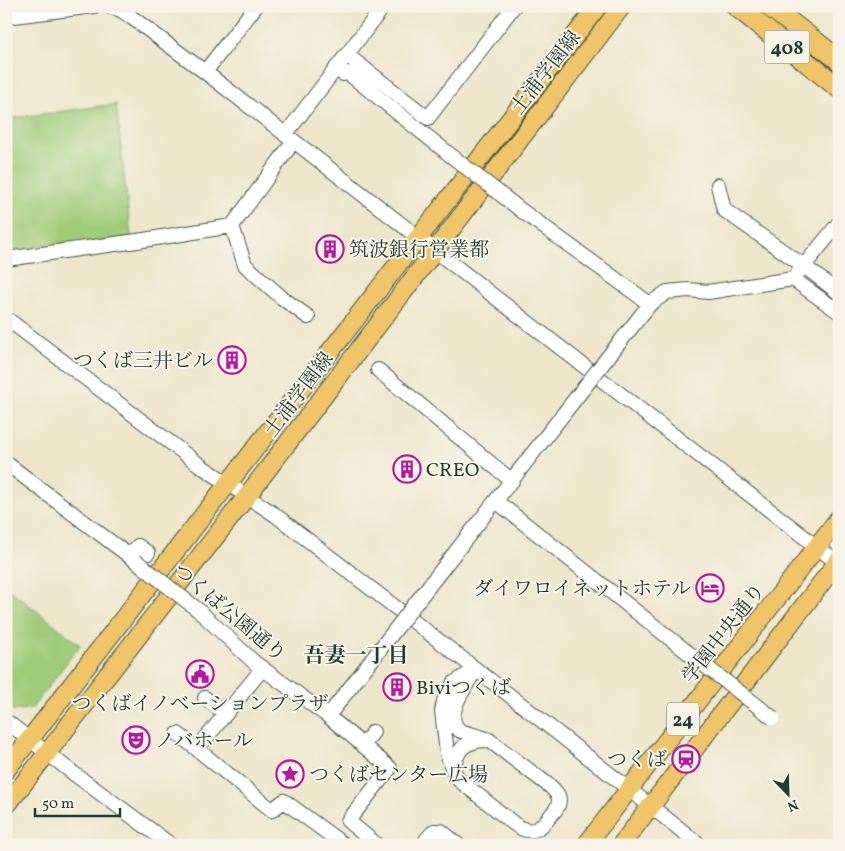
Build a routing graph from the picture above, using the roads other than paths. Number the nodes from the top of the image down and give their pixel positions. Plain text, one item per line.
1 (94, 6) edge
2 (108, 6) edge
3 (256, 6) edge
4 (384, 6) edge
5 (514, 6) edge
6 (598, 6) edge
7 (622, 6) edge
8 (736, 6) edge
9 (768, 6) edge
10 (113, 7) edge
11 (6, 17) edge
12 (347, 55) junction
13 (839, 60) edge
14 (336, 68) junction
15 (205, 72) junction
16 (839, 88) edge
17 (285, 135) junction
18 (288, 149) dead end
19 (718, 185) dead end
20 (839, 222) edge
21 (232, 226) junction
22 (418, 237) junction
23 (435, 250) junction
24 (6, 259) edge
25 (804, 266) junction
26 (793, 279) junction
27 (839, 293) edge
28 (650, 304) junction
29 (839, 312) edge
30 (308, 317) dead end
31 (6, 318) edge
32 (378, 370) dead end
33 (6, 463) edge
34 (512, 480) junction
35 (228, 484) junction
36 (247, 496) junction
37 (496, 501) junction
38 (839, 518) edge
39 (816, 546) junction
40 (148, 553) dead end
41 (133, 558) junction
42 (838, 562) edge
43 (263, 668) junction
44 (476, 669) junction
45 (205, 698) dead end
46 (226, 714) junction
47 (328, 716) junction
48 (778, 721) dead end
49 (6, 722) edge
50 (374, 732) dead end
51 (178, 734) dead end
52 (30, 740) junction
53 (489, 740) junction
54 (363, 746) junction
55 (197, 749) junction
56 (47, 753) junction
57 (6, 770) edge
58 (453, 771) junction
59 (630, 789) junction
60 (6, 806) edge
61 (651, 806) junction
62 (369, 842) edge
63 (171, 845) edge
64 (344, 845) edge
65 (426, 845) edge
66 (458, 845) edge
67 (586, 845) edge
68 (621, 845) edge
69 (700, 845) edge

1 - 11 street
2 - 10 street
3 - 15 street
4 - 12 street
5 - 12 street
6 - 22 main road, 土浦学園線
7 - 23 main road, 土浦学園線
8 - 16 highway, 408
9 - 13 highway, 408
10 - 15 street
12 - 14 street
14 - 17 street
14 - 28 street, bridge
15 - 17 street
17 - 22 street
18 - 21 street
19 - 25 street
20 - 25 street
21 - 24 street
21 - 30 street
22 - 23 street
22 - 35 main road, 土浦学園線
23 - 36 main road, 土浦学園線
23 - 39 street
25 - 26 street
25 - 27 street
26 - 28 street
26 - 29 street
28 - 34 street, bridge
31 - 35 street
32 - 34 street
33 - 41 street, つくば公園通り
34 - 37 street
35 - 36 street
35 - 52 main road, 土浦学園線
36 - 44 street
36 - 56 main road, 土浦学園線
37 - 47 street, bridge
37 - 48 street, bridge
38 - 39 main road, 学園中央通り / 24
39 - 42 street
39 - 59 main road, 学園中央通り / 24
40 - 41 street
41 - 43 street, つくば公園通り, bridge
42 - 61 main road, 24
43 - 46 street
43 - 47 street, つくば公園通り
44 - 53 street
44 - 58 street
44 - 59 street
45 - 46 street
46 - 55 street
47 - 54 street, つくば公園通り
49 - 52 street
50 - 54 street
51 - 55 street
52 - 56 street
52 - 57 main road, 土浦学園線
53 - 58 street
53 - 58 street
54 - 62 street, つくば公園通り
55 - 64 street
56 - 60 main road, 土浦学園線
56 - 63 street
59 - 61 street
59 - 67 main road, 学園中央通り / 24
61 - 68 main road, 24
61 - 69 street
65 - 66 street

